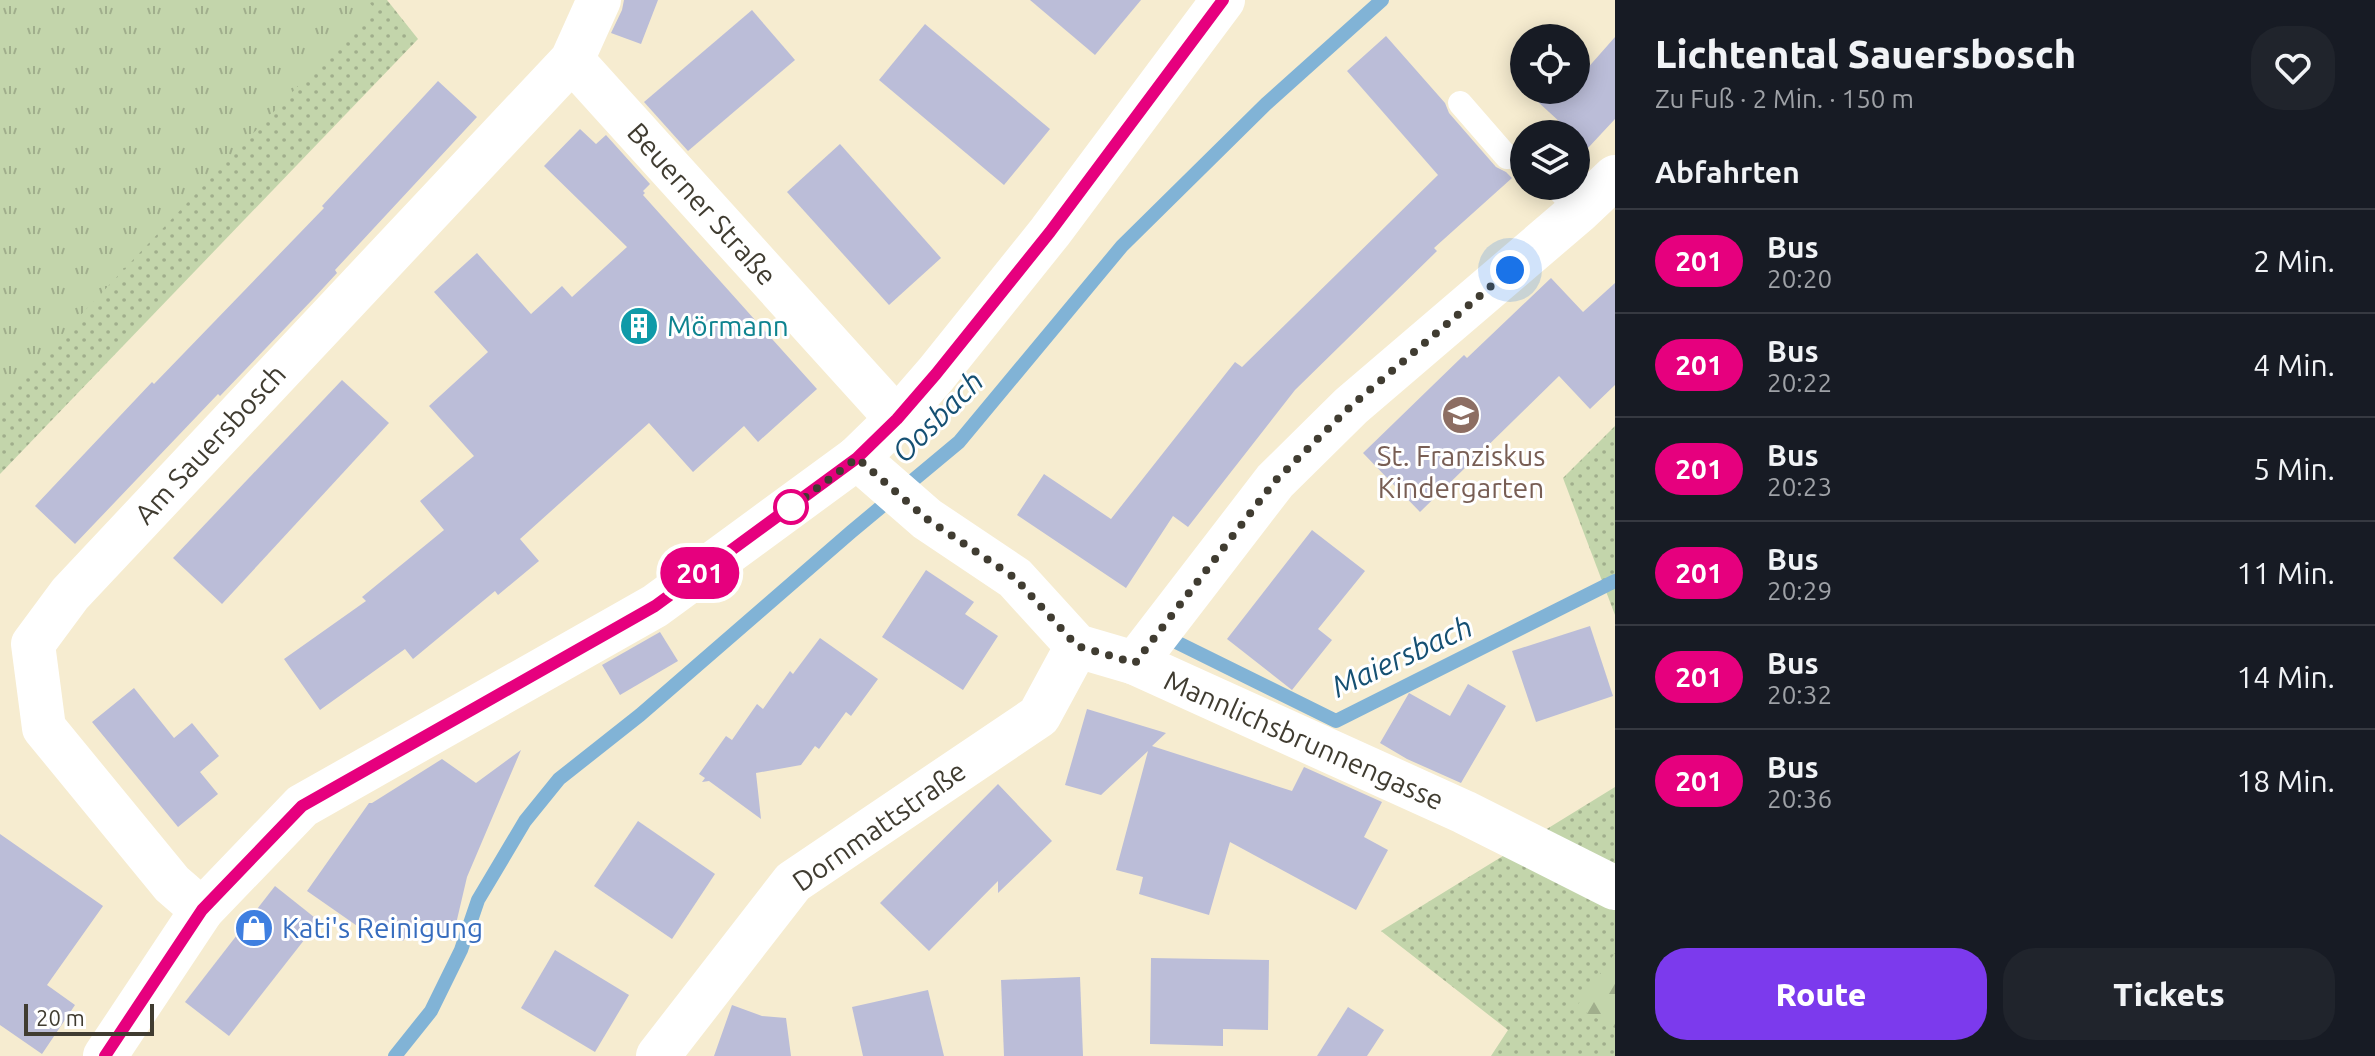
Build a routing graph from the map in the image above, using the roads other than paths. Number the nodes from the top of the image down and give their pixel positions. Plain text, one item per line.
1 (599, 0) edge
2 (1223, 0) edge
3 (572, 60) junction
4 (1460, 103) dead end
5 (1510, 157) edge
6 (1615, 177) edge
7 (1590, 188) edge
8 (1566, 200) edge
9 (897, 419) junction
10 (871, 470) junction
11 (1077, 646) junction
12 (1135, 663) junction
13 (1615, 888) edge
14 (202, 910) junction
15 (105, 1056) edge
16 (658, 1056) edge

1 - 3 street, Am Sauersbosch
2 - 9 street
3 - 9 street, Beuerner Straße
3 - 14 street, Am Sauersbosch
4 - 5 lane
6 - 7 street
8 - 12 street
9 - 10 street
10 - 11 street
10 - 14 street
11 - 12 street, Mannlichsbrunnengasse
11 - 16 street, Dornmattstraße
12 - 13 street, Mannlichsbrunnengasse
14 - 15 street

